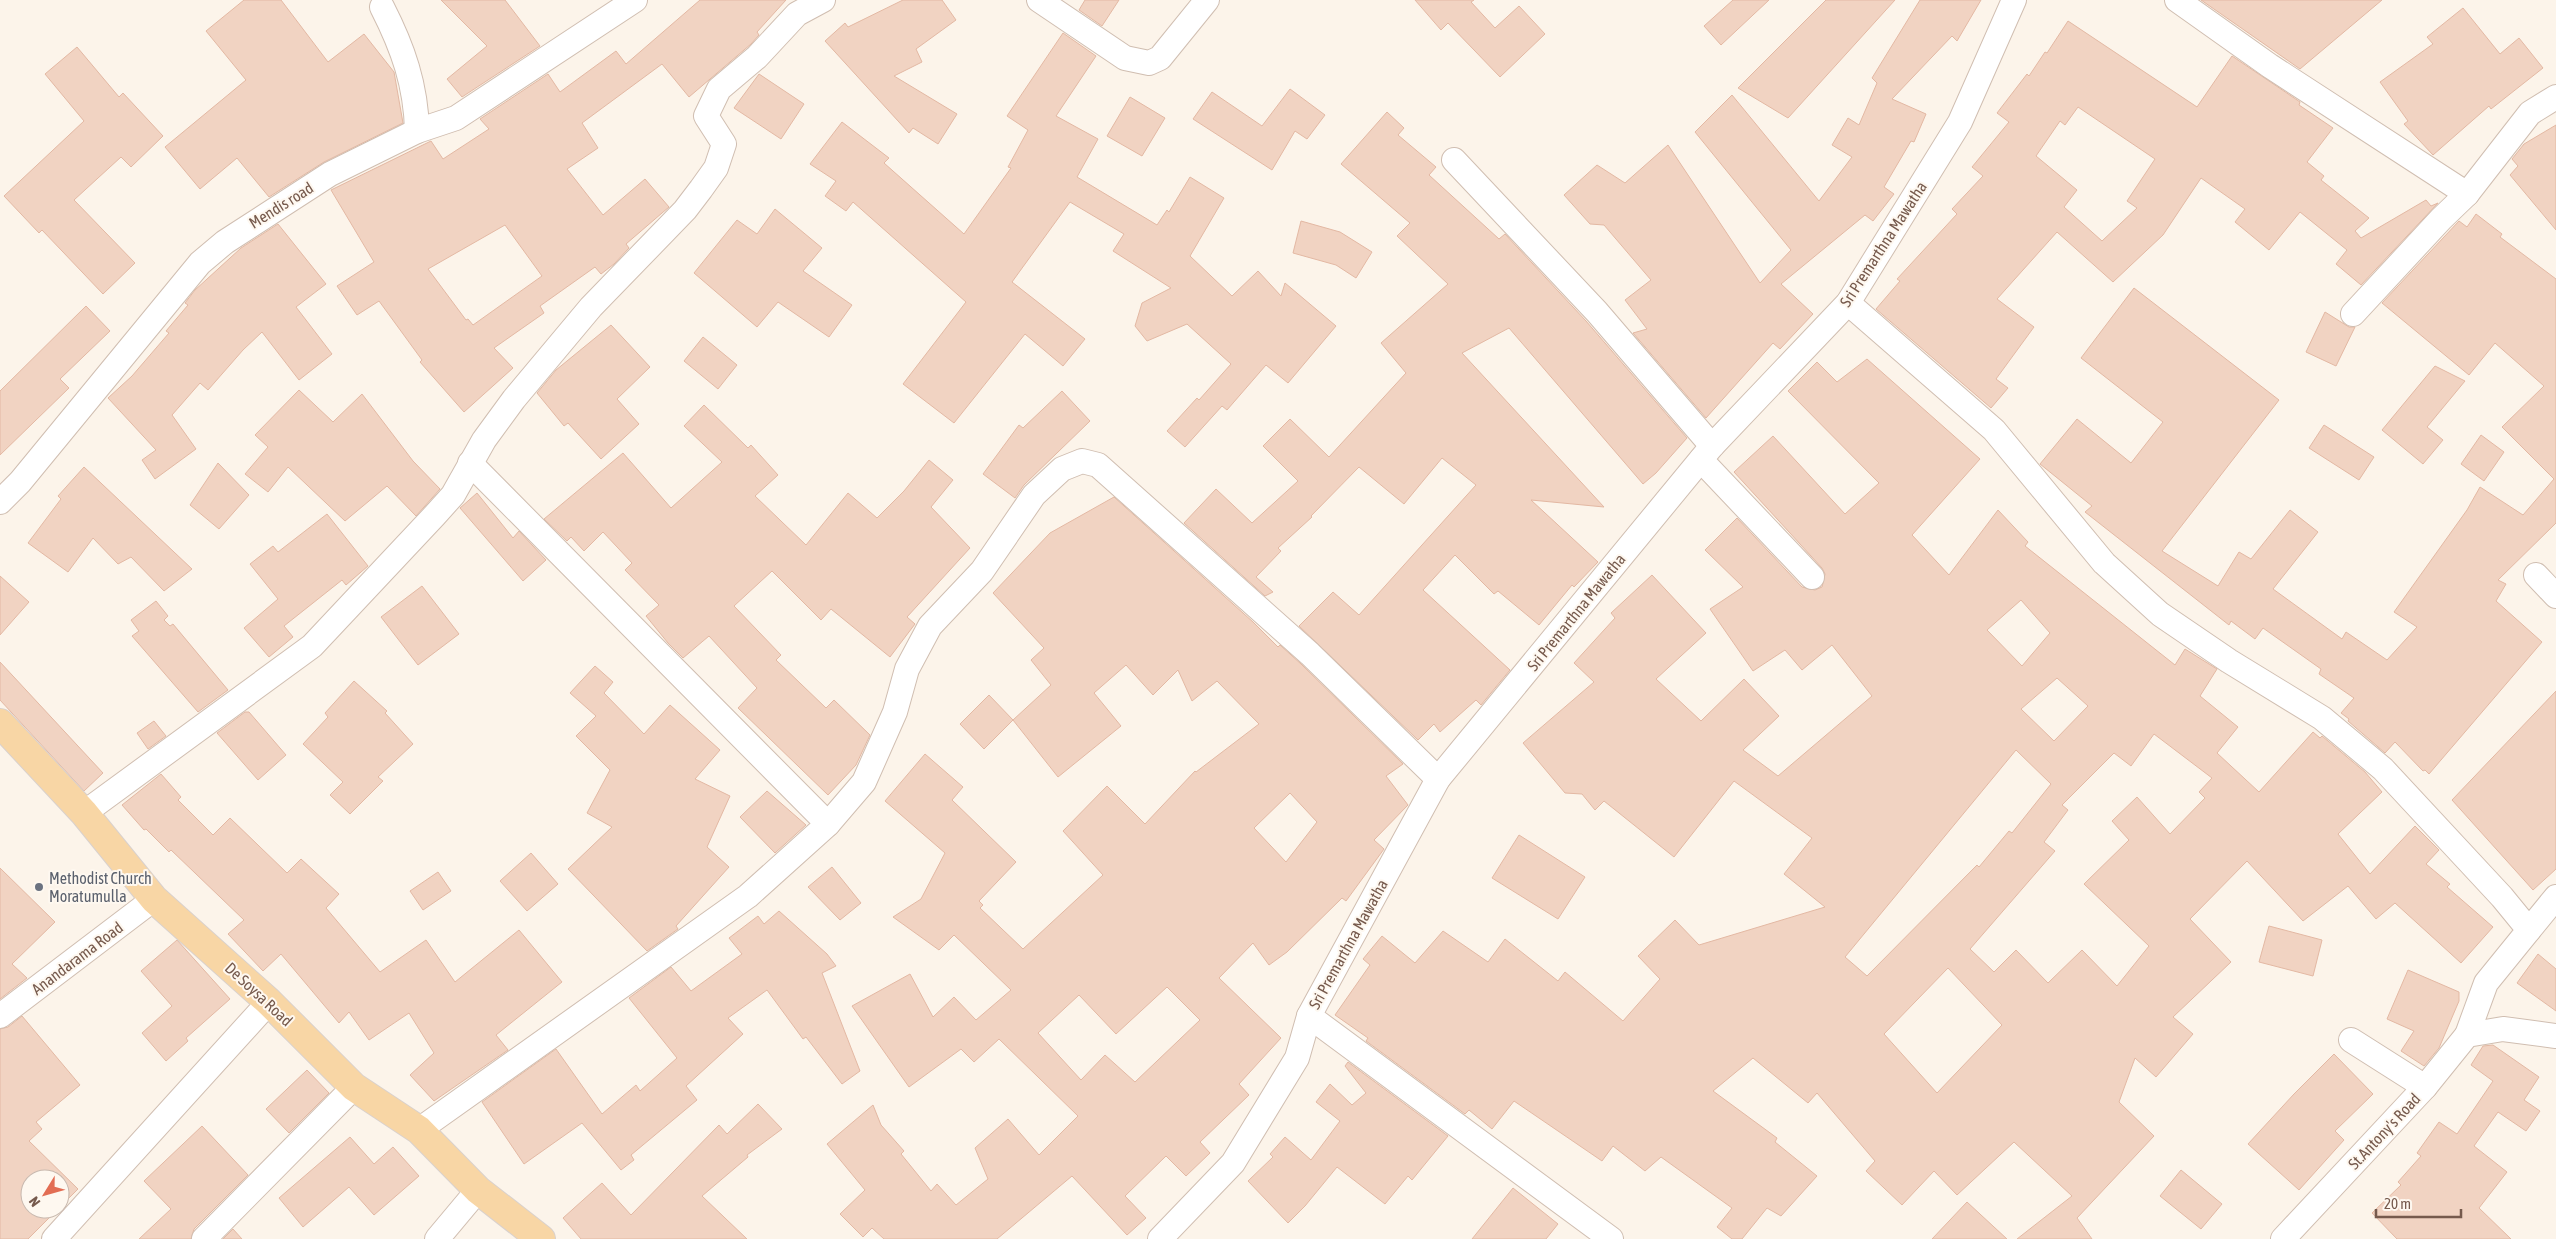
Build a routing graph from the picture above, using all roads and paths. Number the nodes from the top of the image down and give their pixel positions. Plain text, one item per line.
1 (635, 0) edge
2 (823, 0) edge
3 (1039, 0) edge
4 (1207, 0) edge
5 (2014, 0) edge
6 (2177, 0) edge
7 (382, 7) dead end
8 (2556, 97) edge
9 (417, 131) junction
10 (1454, 160) dead end
11 (2467, 194) junction
12 (1848, 303) junction
13 (2353, 314) dead end
14 (1706, 453) junction
15 (470, 463) junction
16 (0, 502) edge
17 (2536, 575) dead end
18 (1812, 576) dead end
19 (2556, 596) edge
20 (0, 723) edge
21 (1438, 779) junction
22 (84, 813) junction
23 (828, 824) junction
24 (2556, 897) edge
25 (154, 899) junction
26 (2529, 930) junction
27 (269, 1002) junction
28 (0, 1016) edge
29 (1309, 1016) junction
30 (2467, 1036) junction
31 (2556, 1036) edge
32 (2351, 1040) dead end
33 (354, 1087) junction
34 (2425, 1087) junction
35 (420, 1130) junction
36 (478, 1190) junction
37 (54, 1239) edge
38 (204, 1239) edge
39 (437, 1239) edge
40 (541, 1239) edge
41 (1160, 1239) edge
42 (1611, 1239) edge
43 (2283, 1239) edge

1 - 9 street, Mendis road
2 - 15 street
3 - 4 street
5 - 12 street, Sri Premarthna Mawatha
6 - 11 street
7 - 9 street
8 - 11 street
9 - 16 street, Mendis road
10 - 14 street
11 - 13 street
12 - 14 street, Sri Premarthna Mawatha
12 - 26 street
14 - 18 street
14 - 21 street, Sri Premarthna Mawatha
15 - 22 street
15 - 23 street
17 - 19 street
20 - 22 main road, De Soysa Road
21 - 23 street
21 - 29 street, Sri Premarthna Mawatha
22 - 25 main road, De Soysa Road
23 - 35 street
24 - 26 street, St.Antony's Road
25 - 27 main road, De Soysa Road
25 - 28 street, Anandarama Road
26 - 30 street, St.Antony's Road
27 - 33 main road, De Soysa Road
27 - 37 street
29 - 41 street, Sri Premarthna Mawatha
29 - 42 street
30 - 31 street
30 - 34 street, St.Antony's Road
32 - 34 street, St.Antony's Road
33 - 35 main road, De Soysa Road
33 - 38 street
34 - 43 street, St.Antony's Road
35 - 36 main road, De Soysa Road
36 - 39 street
36 - 40 main road, De Soysa Road

